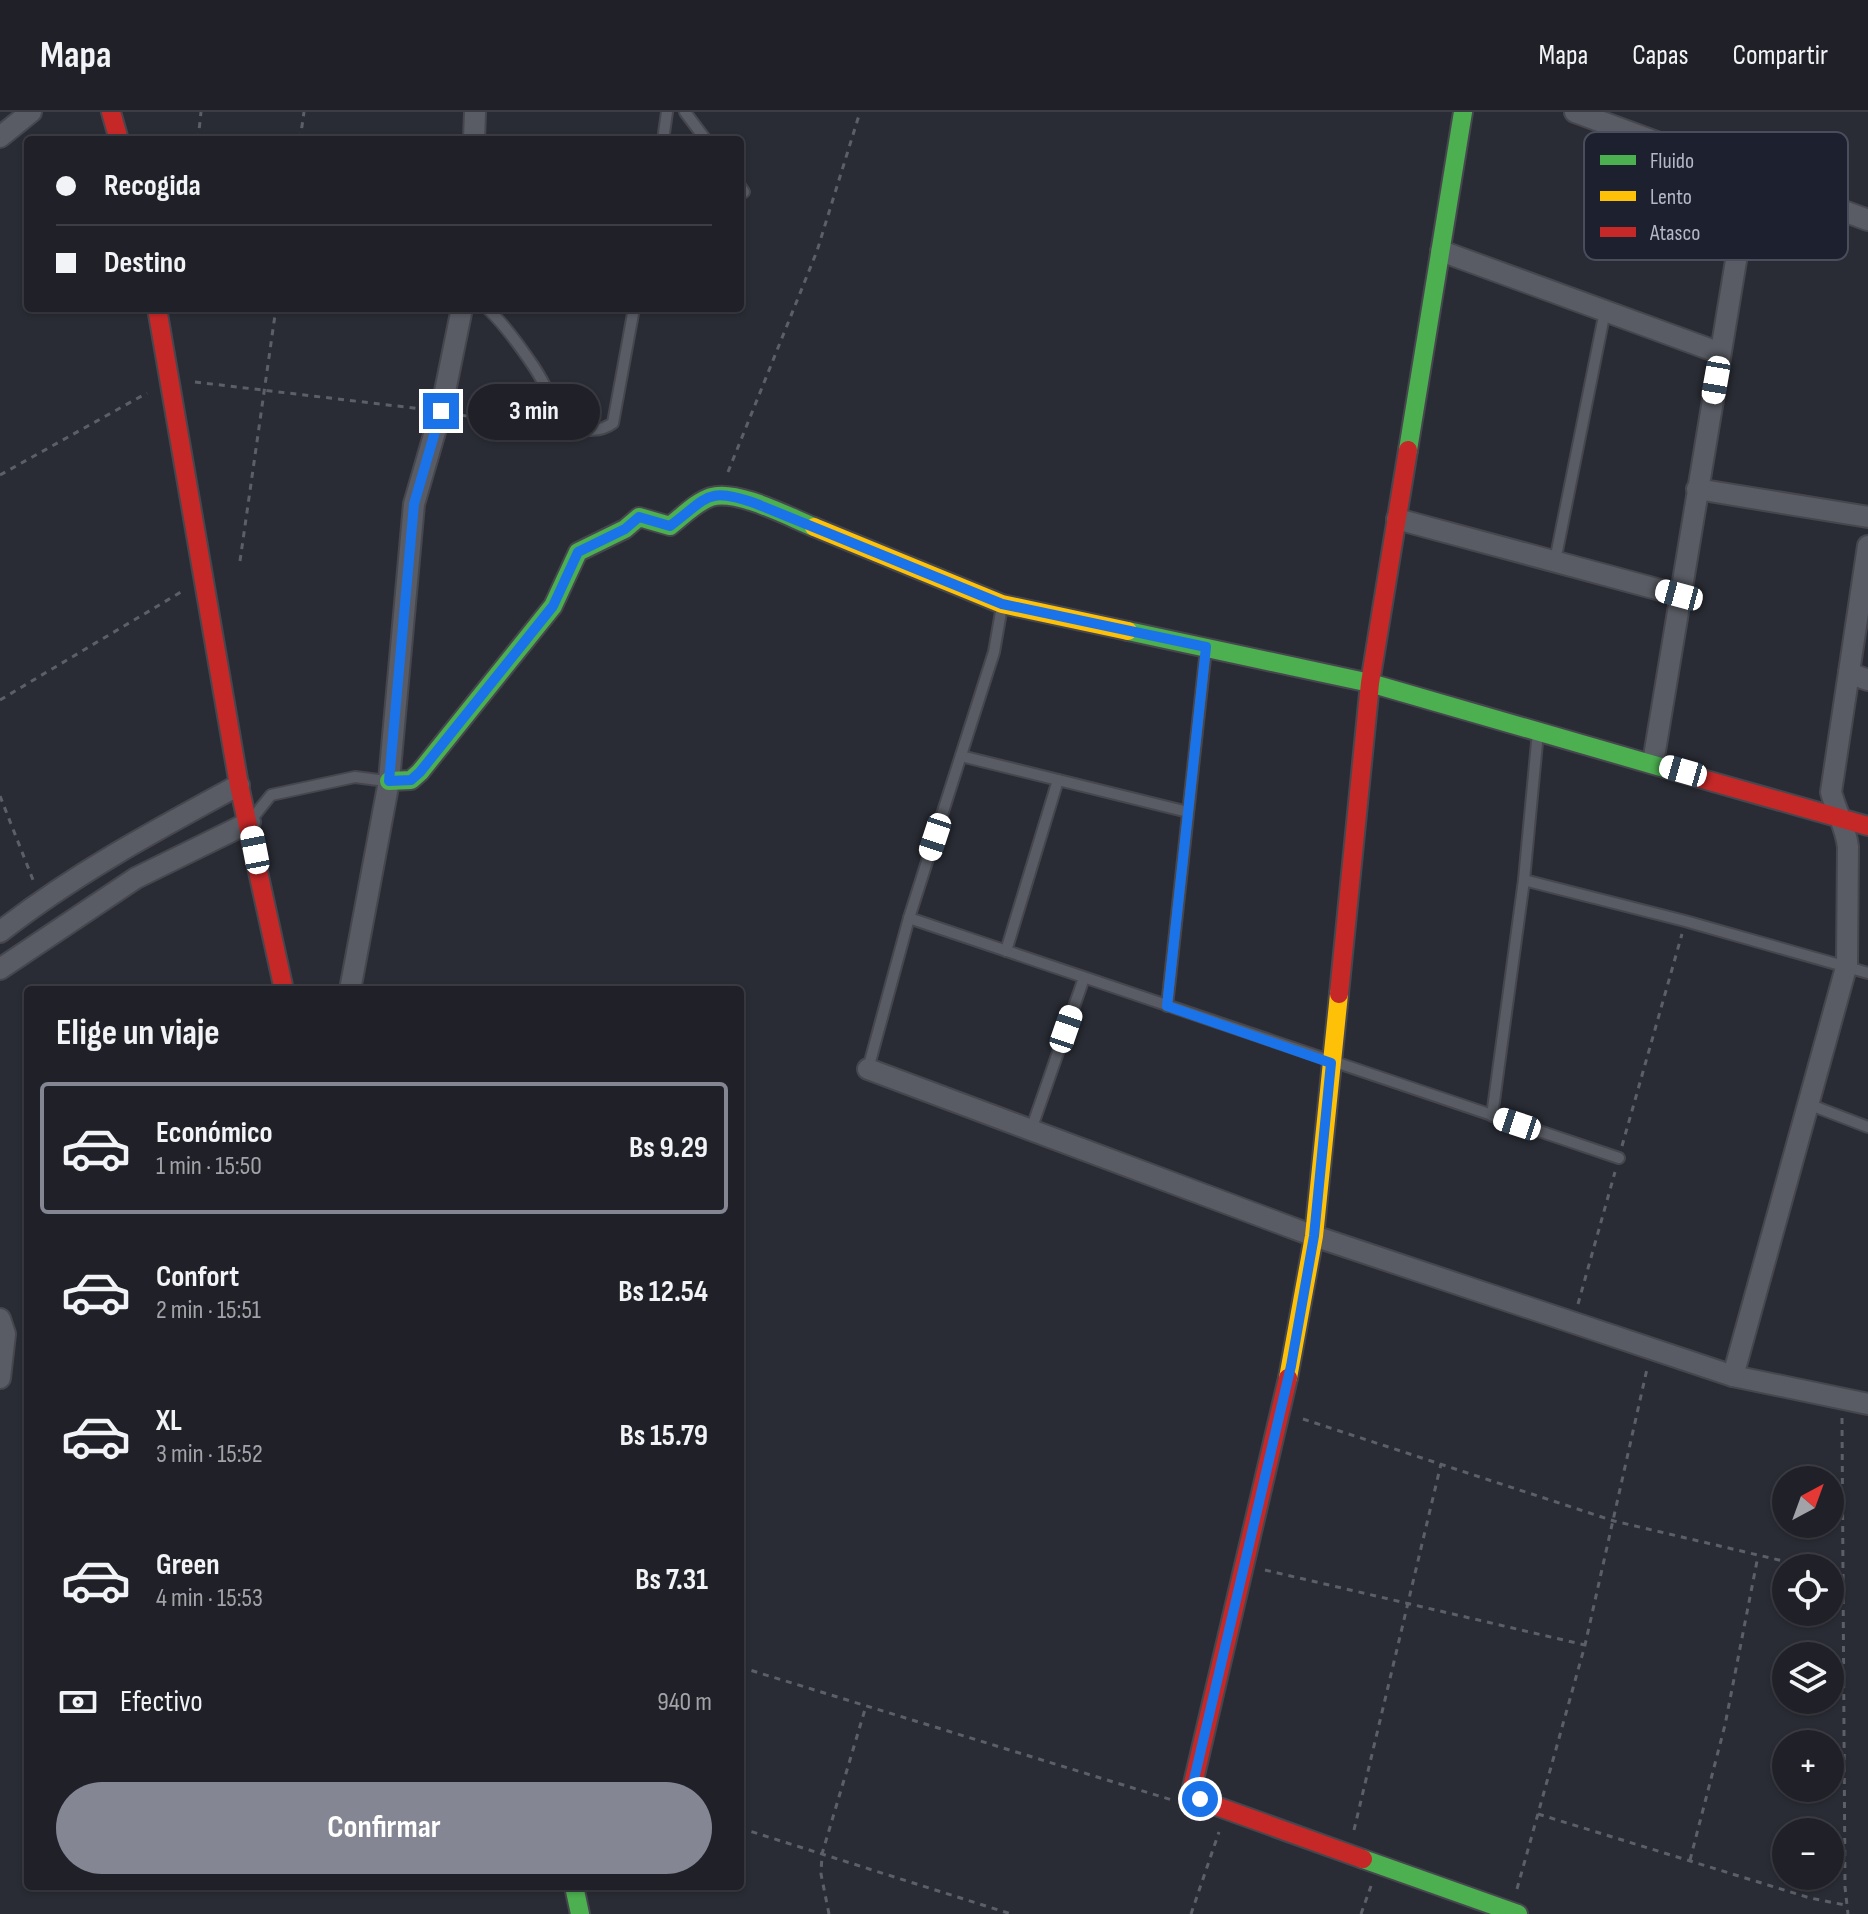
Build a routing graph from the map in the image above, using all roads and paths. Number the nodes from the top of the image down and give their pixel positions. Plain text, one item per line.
1 (31, 112) edge
2 (111, 112) edge
3 (201, 112) edge
4 (304, 112) edge
5 (475, 112) edge
6 (667, 112) edge
7 (685, 112) edge
8 (860, 112) edge
9 (1463, 112) edge
10 (1575, 112) edge
11 (1630, 132) edge
12 (118, 136) edge
13 (198, 136) edge
14 (301, 136) edge
15 (474, 136) edge
16 (664, 136) edge
17 (703, 136) edge
18 (0, 137) edge
19 (1848, 213) edge
20 (1868, 220) edge
21 (1441, 251) junction
22 (1736, 260) edge
23 (1605, 311) junction
24 (158, 312) edge
25 (275, 312) edge
26 (461, 312) edge
27 (490, 312) edge
28 (633, 312) edge
29 (1720, 353) junction
30 (171, 379) junction
31 (264, 388) junction
32 (441, 411) junction
33 (533, 429) dead end
34 (0, 475) edge
35 (1697, 489) junction
36 (720, 492) junction
37 (1868, 517) edge
38 (1397, 519) junction
39 (1868, 546) edge
40 (240, 561) dead end
41 (1555, 561) junction
42 (205, 578) junction
43 (1679, 595) junction
44 (1002, 604) junction
45 (1206, 647) junction
46 (1858, 677) edge
47 (1370, 683) junction
48 (0, 700) edge
49 (1538, 730) junction
50 (961, 756) junction
51 (1653, 763) junction
52 (1058, 780) junction
53 (389, 781) junction
54 (239, 785) junction
55 (0, 796) edge
56 (1188, 812) junction
57 (1836, 814) junction
58 (250, 822) junction
59 (1868, 826) edge
60 (1524, 880) junction
61 (41, 900) junction
62 (909, 918) junction
63 (1685, 921) junction
64 (0, 932) edge
65 (1006, 951) junction
66 (1847, 964) junction
67 (0, 969) edge
68 (1868, 973) edge
69 (1084, 978) junction
70 (283, 986) edge
71 (351, 986) edge
72 (1167, 1006) junction
73 (1331, 1063) junction
74 (868, 1069) joint
75 (1808, 1104) junction
76 (1492, 1116) junction
77 (1868, 1127) edge
78 (1031, 1130) junction
79 (1619, 1158) junction
80 (1314, 1236) junction
81 (0, 1319) edge
82 (1573, 1323) junction
83 (1651, 1349) junction
84 (1733, 1376) junction
85 (0, 1378) edge
86 (1842, 1398) junction
87 (1868, 1404) edge
88 (1281, 1411) junction
89 (1441, 1464) junction
90 (1614, 1521) junction
91 (1840, 1554) edge
92 (1758, 1555) junction
93 (1772, 1558) edge
94 (1245, 1565) junction
95 (1408, 1604) junction
96 (1841, 1626) edge
97 (1585, 1645) junction
98 (744, 1668) edge
99 (866, 1706) junction
100 (1195, 1793) junction
101 (1227, 1810) junction
102 (1538, 1814) junction
103 (744, 1829) edge
104 (1349, 1853) junction
105 (822, 1854) junction
106 (1690, 1860) junction
107 (1379, 1864) junction
108 (575, 1890) edge
109 (1847, 1905) junction
110 (1515, 1913) edge
111 (580, 1914) edge
112 (829, 1914) edge
113 (1011, 1914) edge
114 (1191, 1914) edge
115 (1361, 1914) edge
116 (1848, 1914) edge

1 - 18 street
2 - 12 street
3 - 13 path
4 - 14 path
5 - 15 street
6 - 16 lane
7 - 17 lane
8 - 36 path
9 - 21 street
10 - 11 street
19 - 20 street
21 - 23 street
21 - 38 street
22 - 29 street
23 - 29 street
23 - 41 lane
24 - 30 street
25 - 31 path
26 - 32 street
27 - 28 lane
29 - 35 street
30 - 31 path
30 - 34 path
30 - 42 street
31 - 32 path
31 - 40 path
32 - 33 path
32 - 53 street
35 - 37 street
35 - 43 street
36 - 44 street
36 - 53 street
38 - 41 street
38 - 47 street
39 - 46 street
41 - 43 street
42 - 48 path
42 - 54 street
43 - 51 street
44 - 45 street
44 - 50 lane
45 - 47 street
45 - 56 lane
46 - 57 street
47 - 49 street
47 - 73 street
49 - 51 street
49 - 60 lane
50 - 52 lane
50 - 62 lane
51 - 57 street
52 - 56 lane
52 - 65 lane
53 - 58 lane
53 - 71 street
54 - 58 street
54 - 61 street
55 - 61 path
56 - 72 lane
57 - 59 street
57 - 66 street
58 - 67 street
58 - 70 street
60 - 63 lane
60 - 76 lane
61 - 64 street
62 - 65 lane
62 - 74 lane
63 - 66 lane
63 - 79 path
65 - 69 lane
66 - 68 lane
66 - 75 street
69 - 72 lane
69 - 78 lane
72 - 73 lane
73 - 76 lane
73 - 80 street
74 - 78 street
75 - 77 lane
75 - 84 street
76 - 79 lane
78 - 80 street
79 - 82 path
80 - 82 street
80 - 88 street
81 - 85 street
82 - 83 street
83 - 84 street
83 - 90 path
84 - 86 street
86 - 87 street
86 - 91 path
88 - 89 path
88 - 94 street
89 - 90 path
89 - 95 path
90 - 92 path
90 - 97 path
92 - 93 path
92 - 106 path
94 - 95 path
94 - 100 street
95 - 97 path
95 - 104 path
96 - 109 path
97 - 102 path
98 - 99 path
99 - 100 path
99 - 105 path
100 - 101 street
101 - 104 street
101 - 114 path
102 - 106 path
102 - 110 path
103 - 105 path
104 - 107 street
105 - 112 path
105 - 113 path
106 - 109 path
107 - 110 street
107 - 115 path
108 - 111 street
109 - 116 path

